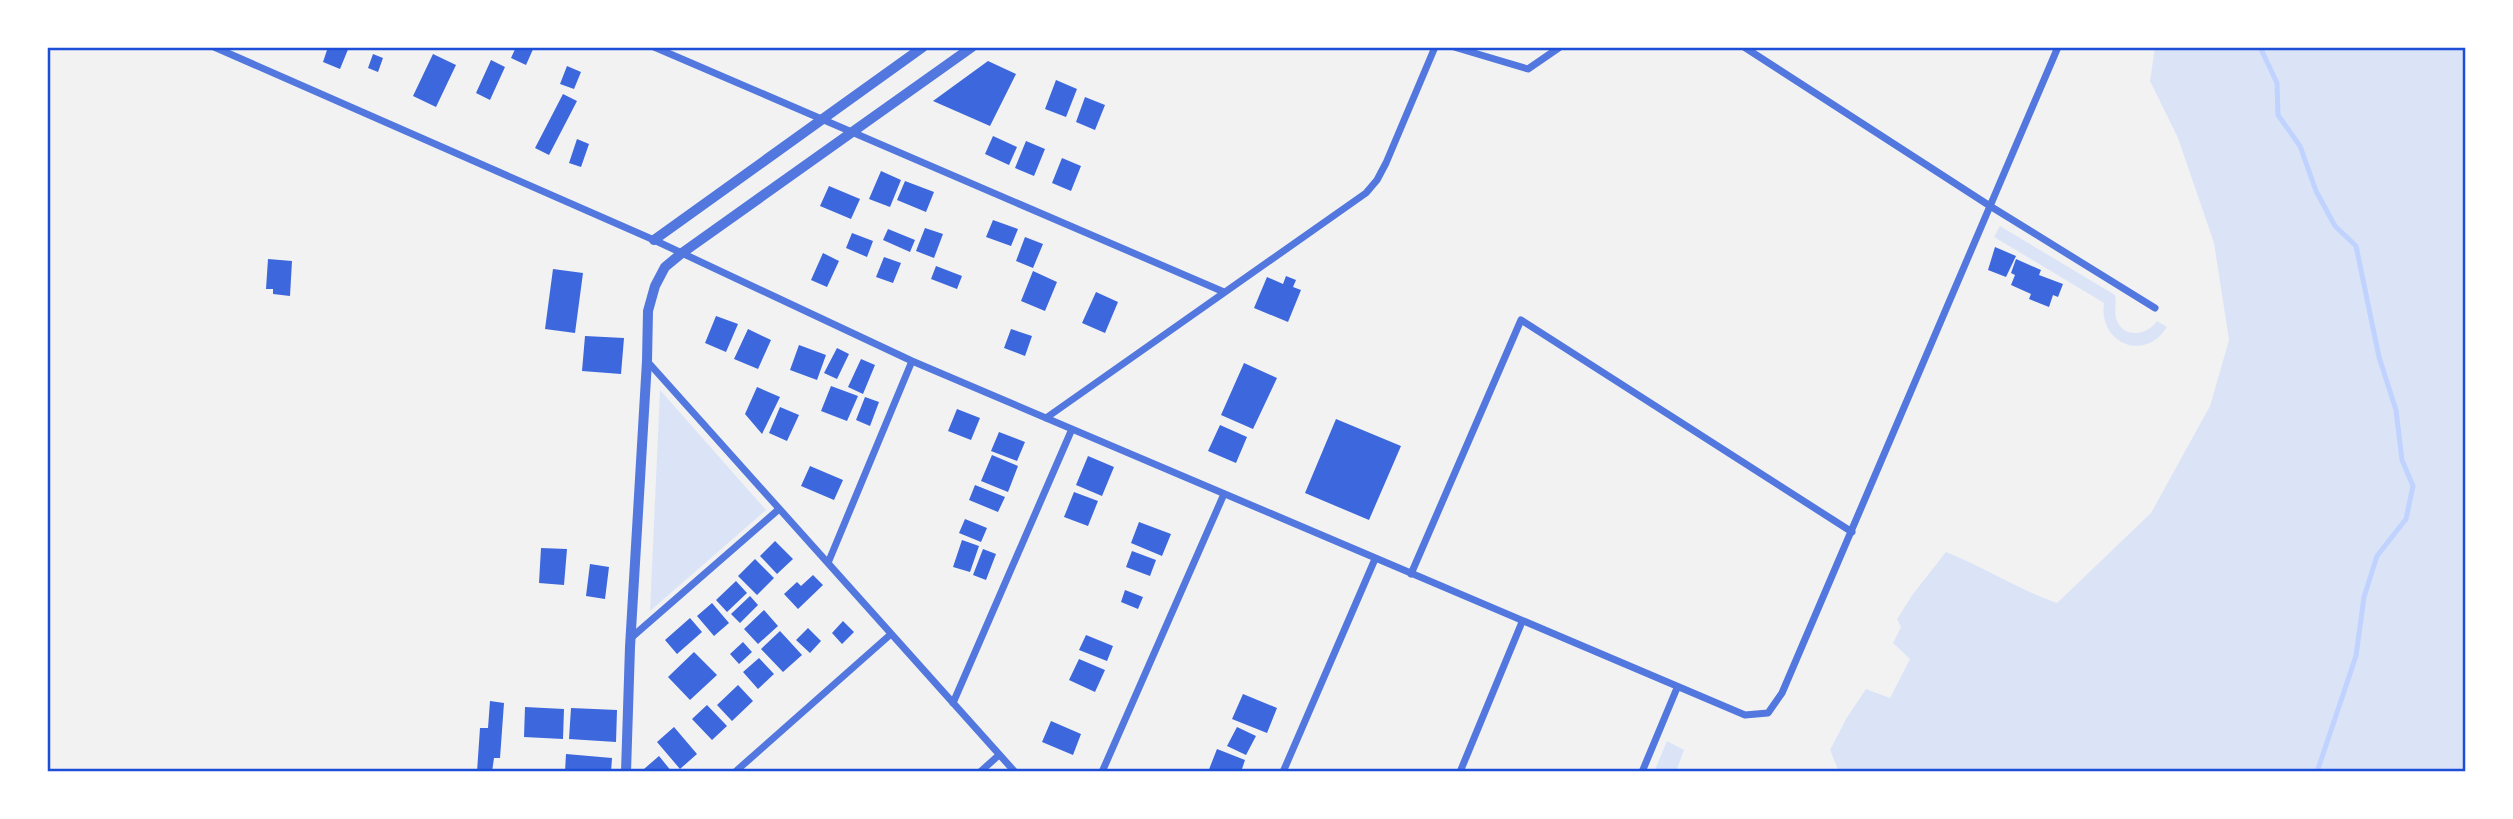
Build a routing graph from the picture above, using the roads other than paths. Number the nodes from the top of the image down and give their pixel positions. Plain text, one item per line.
1 (214, 47) edge
2 (654, 47) edge
3 (923, 47) edge
4 (972, 47) edge
5 (1435, 47) edge
6 (1454, 47) edge
7 (1560, 47) edge
8 (1744, 47) edge
9 (2058, 47) edge
10 (821, 118) junction
11 (850, 133) junction
12 (1990, 206) junction
13 (654, 240) junction
14 (682, 253) junction
15 (1224, 292) junction
16 (2155, 308) dead end
17 (647, 361) junction
18 (912, 361) junction
19 (1046, 418) junction
20 (1072, 429) junction
21 (1224, 494) junction
22 (779, 509) junction
23 (1852, 532) junction
24 (1375, 559) junction
25 (828, 563) junction
26 (1411, 574) junction
27 (1522, 622) junction
28 (891, 634) junction
29 (632, 638) junction
30 (1677, 688) junction
31 (953, 703) junction
32 (999, 755) junction
33 (626, 772) edge
34 (735, 772) edge
35 (980, 772) edge
36 (1015, 772) edge
37 (1102, 772) edge
38 (1283, 772) edge
39 (1460, 772) edge
40 (1642, 772) edge

1 - 13 street
2 - 10 street
3 - 10 street
4 - 11 street
5 - 15 street
6 - 7 street
8 - 12 street
9 - 12 street
10 - 11 street
10 - 13 street
11 - 14 street
11 - 15 street
12 - 16 street
12 - 23 street
13 - 14 street
14 - 17 street
14 - 18 street
15 - 19 street
17 - 22 street
17 - 29 street
18 - 19 street
18 - 25 street
19 - 20 street
20 - 21 street
20 - 31 street
21 - 24 street
21 - 37 street
22 - 25 street
22 - 29 street
23 - 26 street
23 - 30 street
24 - 26 street
24 - 38 street
25 - 28 street
26 - 27 street
27 - 30 street
27 - 39 street
28 - 31 street
28 - 34 street
29 - 33 street
30 - 40 street
31 - 32 street
32 - 35 street
32 - 36 street

